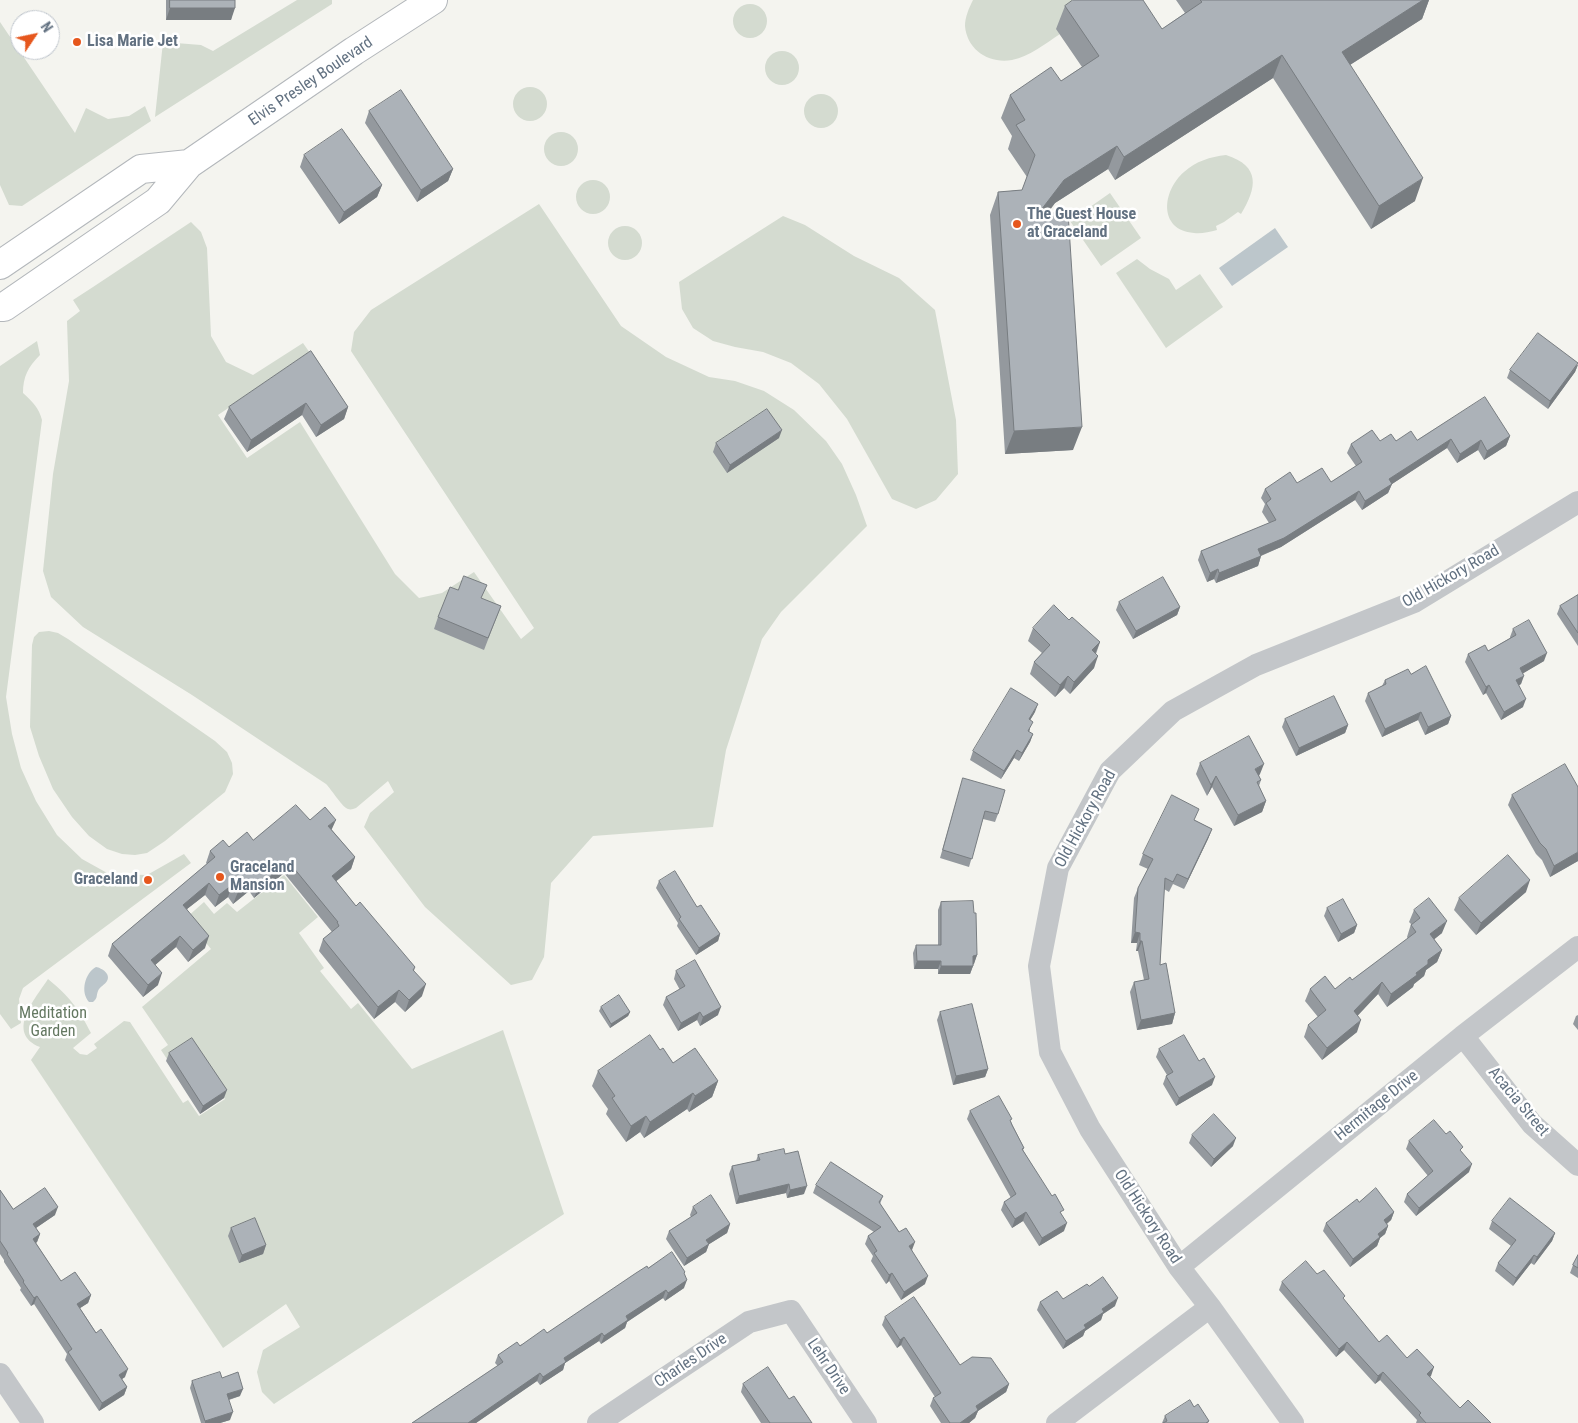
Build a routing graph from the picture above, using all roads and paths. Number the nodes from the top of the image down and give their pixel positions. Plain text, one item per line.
1 (433, 0) edge
2 (189, 164) junction
3 (0, 265) edge
4 (1, 311) edge
5 (1578, 502) edge
6 (1578, 947) edge
7 (1463, 1036) junction
8 (1578, 1165) edge
9 (1179, 1267) junction
10 (1210, 1308) junction
11 (791, 1311) joint
12 (0, 1374) edge
13 (33, 1423) edge
14 (598, 1423) edge
15 (866, 1423) edge
16 (1057, 1423) edge
17 (1293, 1423) edge

1 - 2 main road, Elvis Presley Boulevard
2 - 3 main road, Elvis Presley Boulevard
2 - 4 main road, Elvis Presley Boulevard
5 - 9 street, Old Hickory Road
6 - 7 street, Hermitage Drive
7 - 8 street, Acacia Street
7 - 9 street, Hermitage Drive
9 - 10 street, Old Hickory Road
10 - 16 street
10 - 17 street, Old Hickory Road
11 - 14 street, Charles Drive
11 - 15 street, Lehr Drive
12 - 13 street

